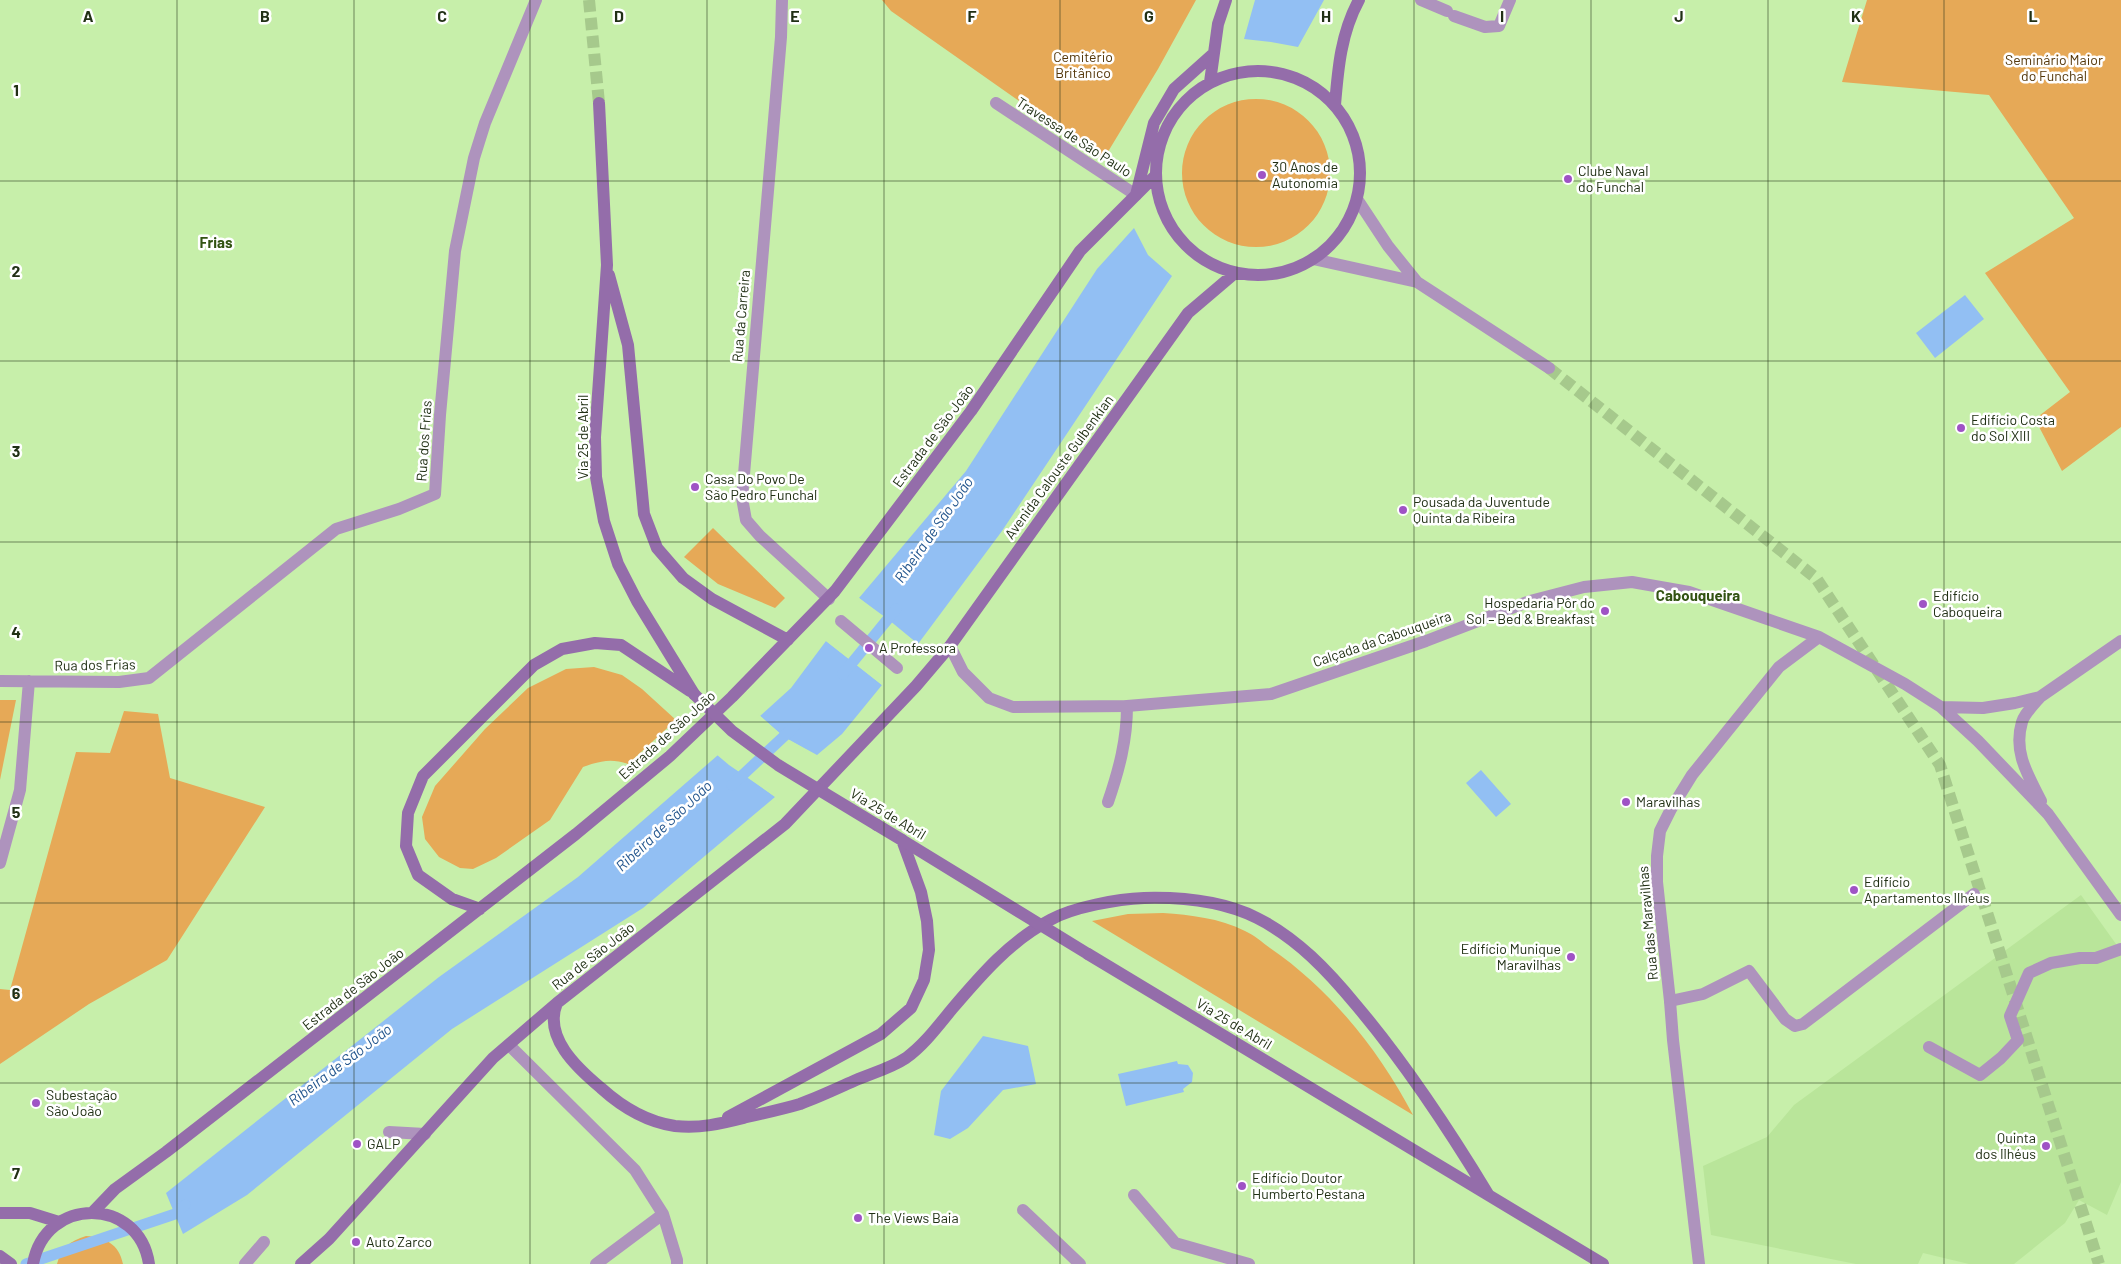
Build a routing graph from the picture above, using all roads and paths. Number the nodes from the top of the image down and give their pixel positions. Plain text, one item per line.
1 (536, 0) edge
2 (782, 0) edge
3 (1226, 0) edge
4 (1360, 0) edge
5 (1421, 0) edge
6 (1510, 0) edge
7 (1212, 55) junction
8 (1210, 82) junction
9 (599, 103) tunnel mouth
10 (996, 103) dead end
11 (1335, 105) junction
12 (1156, 175) junction
13 (1136, 196) junction
14 (1357, 199) junction
15 (1312, 259) junction
16 (607, 265) junction
17 (1235, 273) junction
18 (1417, 282) junction
19 (1549, 368) tunnel mouth
20 (828, 598) junction
21 (842, 621) dead end
22 (1818, 637) junction
23 (788, 640) junction
24 (2121, 641) edge
25 (950, 646) junction
26 (897, 668) dead end
27 (0, 681) edge
28 (29, 681) junction
29 (916, 686) joint
30 (694, 694) junction
31 (2040, 696) junction
32 (1127, 706) junction
33 (1941, 708) junction
34 (1108, 802) dead end
35 (2048, 814) junction
36 (902, 840) junction
37 (0, 863) edge
38 (1974, 894) dead end
39 (480, 908) junction
40 (2121, 915) edge
41 (2121, 949) edge
42 (1670, 1001) junction
43 (557, 1003) junction
44 (509, 1045) junction
45 (1929, 1046) dead end
46 (710, 1127) junction
47 (388, 1132) dead end
48 (424, 1134) junction
49 (1488, 1194) junction
50 (1134, 1196) dead end
51 (1023, 1210) dead end
52 (0, 1213) edge
53 (92, 1213) junction
54 (663, 1214) junction
55 (59, 1222) junction
56 (264, 1242) dead end
57 (0, 1256) edge
58 (12, 1264) edge
59 (33, 1264) edge
60 (149, 1264) edge
61 (245, 1264) edge
62 (301, 1264) edge
63 (596, 1264) edge
64 (677, 1264) edge
65 (1080, 1264) edge
66 (1249, 1264) edge
67 (1603, 1264) edge
68 (1699, 1264) edge

1 - 28 street, Rua dos Frias
2 - 20 street, Rua da Carreira
3 - 7 main road
4 - 11 main road
5 - 6 street
7 - 8 main road
7 - 13 main road
8 - 11 main road
8 - 12 main road
9 - 16 main road, Via 25 de Abril
10 - 13 street, Travessa de São Paulo
11 - 14 main road
12 - 13 main road, Estrada de São João
12 - 17 main road
13 - 20 main road, Estrada de São João
14 - 15 main road
14 - 18 street
15 - 17 main road
15 - 18 street
16 - 23 main road
16 - 30 main road, Via 25 de Abril
17 - 25 main road, Avenida Calouste Gulbenkian
18 - 19 street
20 - 23 main road, Estrada de São João
21 - 26 street
22 - 32 street, Calçada da Cabouqueira
22 - 33 street, Calçada da Cabouqueira
22 - 42 street, Rua das Maravilhas
23 - 39 main road, Estrada de São João
24 - 31 street
25 - 29 main road, Avenida Calouste Gulbenkian
25 - 32 street, Calçada da Cabouqueira
27 - 28 street, Rua dos Frias
28 - 37 street
29 - 43 main road, Rua de São João
30 - 36 main road, Via 25 de Abril, bridge
30 - 39 main road
31 - 33 street
31 - 35 street
32 - 34 street
33 - 35 street, Calçada da Cabouqueira
35 - 40 street
36 - 46 main road
36 - 49 main road, Via 25 de Abril, bridge
38 - 42 street
39 - 53 main road, Estrada de São João
41 - 45 street
42 - 68 street, Rua das Maravilhas
43 - 44 main road, Rua de São João
43 - 46 main road
44 - 48 main road, Rua de São João
44 - 54 street
46 - 49 main road
47 - 48 street
48 - 62 main road, Rua de São João
49 - 67 main road, Via 25 de Abril
50 - 66 street
51 - 65 street
52 - 55 main road
53 - 55 main road
53 - 60 main road
54 - 63 street
54 - 64 street
55 - 59 main road
56 - 61 street
57 - 58 main road

